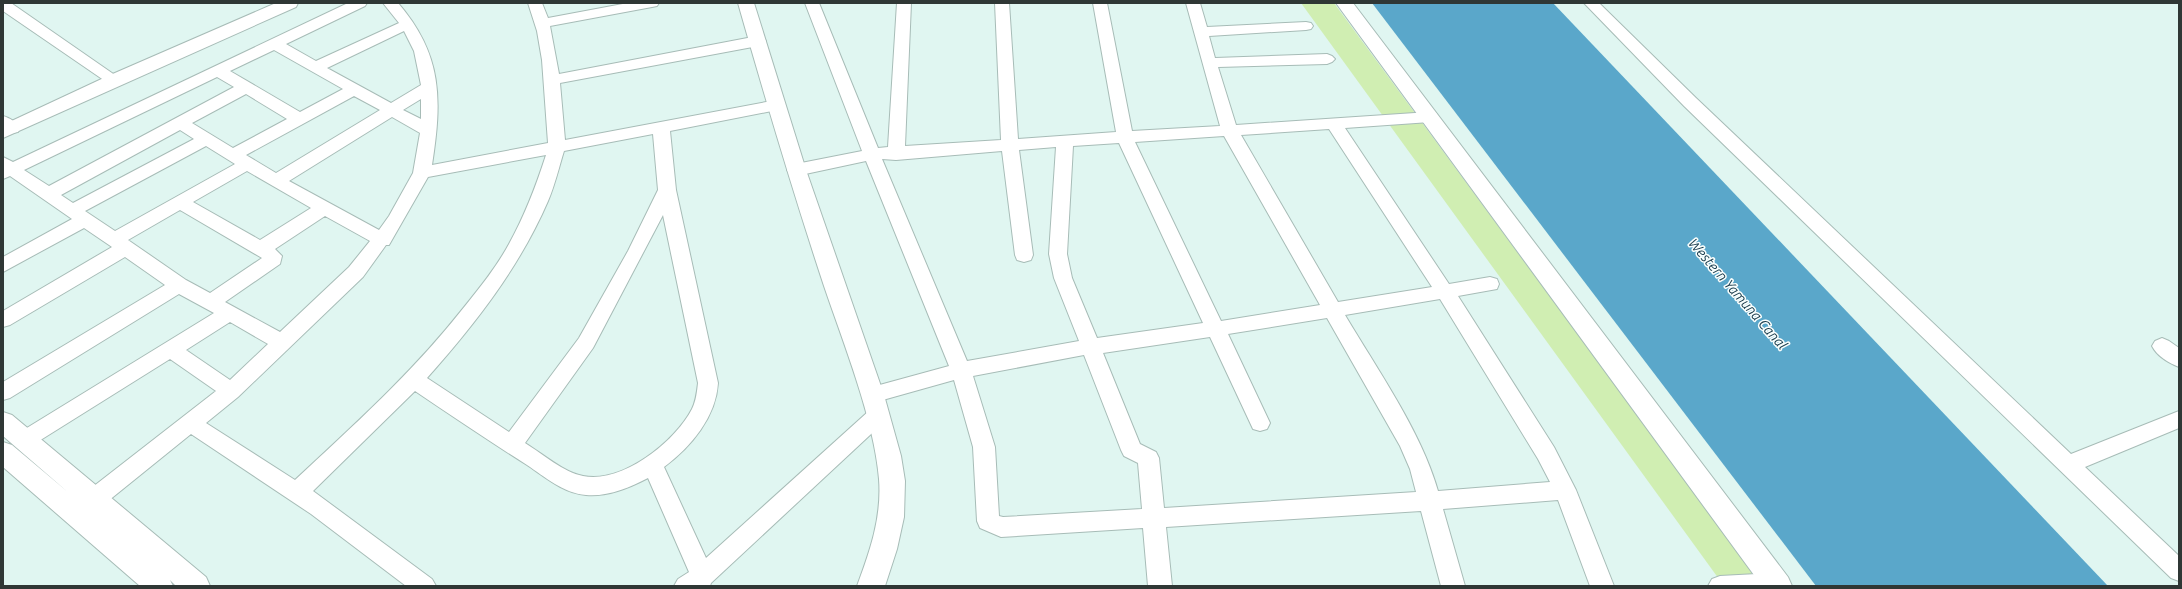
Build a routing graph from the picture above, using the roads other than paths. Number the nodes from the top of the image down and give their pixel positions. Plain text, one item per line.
1 (290, 3) edge
2 (360, 3) edge
3 (390, 3) edge
4 (535, 3) edge
5 (652, 3) edge
6 (746, 3) edge
7 (812, 3) edge
8 (904, 3) edge
9 (1002, 3) edge
10 (1100, 3) edge
11 (1193, 3) edge
12 (1344, 3) edge
13 (1591, 3) edge
14 (3, 4) edge
15 (628, 5) edge
16 (543, 23) junction
17 (408, 24) junction
18 (1306, 26) dead end
19 (1201, 32) junction
20 (758, 41) junction
21 (274, 44) junction
22 (1327, 59) dead end
23 (1209, 63) junction
24 (316, 67) junction
25 (218, 71) junction
26 (114, 80) junction
27 (553, 80) junction
28 (429, 87) junction
29 (245, 88) junction
30 (355, 89) junction
31 (777, 105) junction
32 (391, 110) junction
33 (1430, 117) junction
34 (299, 119) junction
35 (180, 123) junction
36 (1334, 124) junction
37 (6, 127) edge
38 (661, 128) junction
39 (428, 131) junction
40 (1230, 131) junction
41 (1125, 138) junction
42 (207, 139) junction
43 (1065, 143) junction
44 (1010, 146) junction
45 (557, 148) junction
46 (872, 154) junction
47 (896, 154) junction
48 (240, 159) junction
49 (6, 168) edge
50 (796, 170) junction
51 (422, 173) junction
52 (276, 181) junction
53 (667, 190) junction
54 (48, 194) junction
55 (179, 202) junction
56 (324, 208) junction
57 (79, 216) junction
58 (383, 240) junction
59 (119, 244) junction
60 (262, 248) junction
61 (1024, 255) dead end
62 (3, 265) edge
63 (1490, 284) dead end
64 (179, 286) junction
65 (1445, 292) junction
66 (210, 303) junction
67 (1333, 309) junction
68 (229, 313) junction
69 (3, 320) edge
70 (1215, 329) junction
71 (282, 342) junction
72 (2162, 346) dead end
73 (1089, 347) junction
74 (170, 349) junction
75 (2179, 359) edge
76 (961, 370) junction
77 (413, 379) junction
78 (231, 390) junction
79 (3, 392) edge
80 (872, 395) junction
81 (877, 416) junction
82 (2179, 419) edge
83 (3, 422) edge
84 (190, 423) junction
85 (1260, 423) dead end
86 (13, 446) edge
87 (512, 446) junction
88 (2068, 464) junction
89 (653, 466) junction
90 (1566, 490) junction
91 (297, 492) junction
92 (1430, 501) junction
93 (84, 506) junction
94 (1154, 516) junction
95 (2179, 571) edge
96 (695, 583) edge
97 (1777, 584) edge
98 (159, 586) edge
99 (196, 586) edge
100 (424, 586) edge
101 (872, 586) edge
102 (1160, 586) edge
103 (1453, 586) edge
104 (1602, 586) edge
105 (1720, 586) edge

1 - 26 street
2 - 21 street
3 - 17 street
4 - 16 street
5 - 15 street
6 - 20 street
7 - 46 street
8 - 47 street
9 - 44 street
10 - 41 street
11 - 19 street
12 - 33 street
13 - 88 street
14 - 26 street
15 - 16 street
16 - 27 street
17 - 24 street
17 - 28 street
18 - 19 street
19 - 23 street
20 - 27 street
20 - 31 street
21 - 24 street
21 - 25 street
22 - 23 street
23 - 40 street
24 - 30 street
25 - 29 street
25 - 49 street
26 - 37 street
27 - 45 street
28 - 32 street
28 - 39 street
29 - 34 street
29 - 35 street
30 - 32 street
30 - 34 street
31 - 38 street
31 - 50 street
32 - 39 street
32 - 52 street
33 - 36 street
33 - 97 street
34 - 48 street
35 - 42 street
35 - 54 street
36 - 40 street
36 - 65 street
38 - 45 street
38 - 53 street
39 - 51 street
40 - 41 street
40 - 67 street
41 - 43 street
41 - 70 street
42 - 48 street
42 - 57 street
43 - 44 street
43 - 73 street
44 - 47 street
44 - 61 street
45 - 51 street
45 - 77 street
46 - 47 street
46 - 50 street
46 - 76 street
48 - 52 street
48 - 55 street
49 - 54 street
50 - 80 street
51 - 58 street
52 - 56 street
53 - 87 street
53 - 89 street
54 - 57 street
55 - 59 street
55 - 60 street
56 - 58 street
56 - 60 street
57 - 59 street
57 - 62 street
58 - 71 street
59 - 64 street
59 - 69 street
60 - 66 street
63 - 65 street
64 - 66 street
64 - 79 street
65 - 67 street
65 - 90 street
66 - 68 street
67 - 70 street
67 - 92 street
68 - 71 street
68 - 74 street
70 - 73 street
70 - 85 street
71 - 78 street
72 - 75 street
73 - 76 street
73 - 94 street
74 - 78 street
74 - 86 street
76 - 80 street
76 - 94 street
77 - 87 street
77 - 91 street
78 - 84 street
80 - 81 street
81 - 96 street
81 - 101 street
82 - 88 street
83 - 86 street
84 - 91 street
84 - 93 street
86 - 93 street
87 - 89 street
88 - 95 street
89 - 96 street
90 - 92 street
90 - 104 street
91 - 100 street
92 - 94 street
92 - 103 street
93 - 98 street
93 - 99 street
94 - 102 street
97 - 105 street

